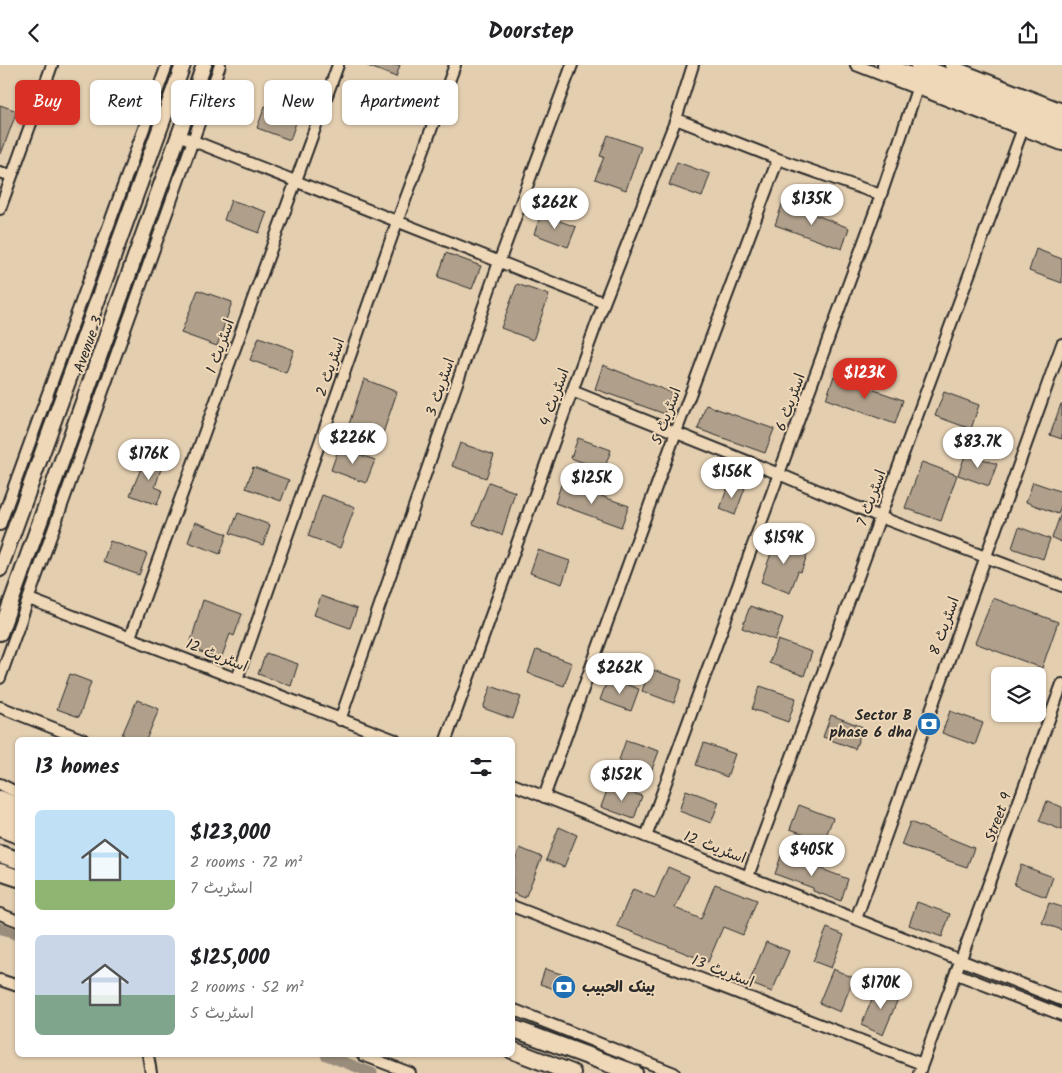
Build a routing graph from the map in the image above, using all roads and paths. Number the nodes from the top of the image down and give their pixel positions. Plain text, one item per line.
1 (52, 65) edge
2 (167, 65) edge
3 (183, 65) edge
4 (204, 65) edge
5 (220, 65) edge
6 (338, 65) edge
7 (454, 65) edge
8 (572, 65) edge
9 (693, 65) edge
10 (856, 65) edge
11 (885, 65) edge
12 (918, 65) edge
13 (950, 65) edge
14 (917, 89) junction
15 (1062, 109) edge
16 (676, 119) junction
17 (1062, 120) edge
18 (1022, 131) junction
19 (1062, 133) edge
20 (186, 138) junction
21 (1062, 145) edge
22 (778, 159) junction
23 (0, 171) edge
24 (12, 176) junction
25 (296, 182) junction
26 (881, 195) junction
27 (0, 209) edge
28 (397, 222) junction
29 (499, 262) junction
30 (604, 303) junction
31 (1062, 343) edge
32 (572, 391) junction
33 (676, 432) junction
34 (779, 474) junction
35 (880, 517) junction
36 (0, 525) edge
37 (985, 556) junction
38 (0, 569) edge
39 (1062, 586) edge
40 (28, 599) junction
41 (0, 633) edge
42 (130, 637) junction
43 (2, 662) edge
44 (0, 678) edge
45 (237, 679) junction
46 (1062, 684) edge
47 (0, 707) edge
48 (340, 720) junction
49 (76, 737) edge
50 (387, 737) edge
51 (447, 737) edge
52 (0, 784) edge
53 (515, 786) edge
54 (15, 792) edge
55 (544, 797) junction
56 (0, 799) edge
57 (15, 806) edge
58 (0, 813) edge
59 (15, 820) edge
60 (0, 828) edge
61 (15, 834) edge
62 (646, 837) junction
63 (0, 854) edge
64 (15, 859) edge
65 (0, 872) edge
66 (748, 876) junction
67 (15, 877) edge
68 (515, 907) edge
69 (0, 914) edge
70 (856, 919) junction
71 (15, 920) edge
72 (962, 960) junction
73 (956, 974) junction
74 (0, 980) edge
75 (15, 985) edge
76 (1062, 1000) edge
77 (515, 1010) edge
78 (1062, 1015) edge
79 (515, 1029) edge
80 (515, 1051) edge
81 (148, 1057) edge
82 (368, 1057) edge
83 (921, 1069) edge
84 (151, 1073) edge
85 (410, 1073) edge
86 (572, 1073) edge
87 (634, 1073) edge
88 (674, 1073) edge

1 - 24 street
2 - 36 street
3 - 38 main road, Avenue 3
4 - 20 main road, Avenue 3
5 - 20 street
6 - 25 street, اسٹریٹ 1
7 - 28 street, اسٹریٹ 2
8 - 29 street, اسٹریٹ 3
9 - 16 street, اسٹریٹ 4
10 - 14 street
11 - 19 main road
12 - 17 main road
13 - 15 street
14 - 18 street
14 - 26 street, اسٹریٹ 6
16 - 22 street
16 - 30 street, اسٹریٹ 4
18 - 21 street
18 - 35 street, اسٹریٹ 7
20 - 25 street
20 - 40 street
20 - 41 main road, Avenue 3
22 - 26 street
22 - 33 street, اسٹریٹ 5
23 - 24 street
24 - 27 street
25 - 28 street
25 - 42 street, اسٹریٹ 1
26 - 34 street, اسٹریٹ 6
28 - 29 street
28 - 45 street, اسٹریٹ 2
29 - 30 street
29 - 48 street, اسٹریٹ 3
30 - 32 street, اسٹریٹ 4
31 - 37 street, اسٹریٹ 8
32 - 33 street
32 - 51 street, اسٹریٹ 4
33 - 34 street
33 - 55 street, اسٹریٹ 5
34 - 35 street
34 - 62 street, اسٹریٹ 6
35 - 37 street
35 - 66 street, اسٹریٹ 7
37 - 39 street
37 - 70 street, اسٹریٹ 8
40 - 42 street, اسٹریٹ 12
40 - 43 street
42 - 45 street, اسٹریٹ 12
43 - 44 street
45 - 48 street, اسٹریٹ 12
46 - 72 street, Street 9
47 - 49 street
48 - 50 street, اسٹریٹ 12
52 - 54 street
53 - 55 street, اسٹریٹ 12
55 - 62 street, اسٹریٹ 12
56 - 57 main road
58 - 59 main road
60 - 61 main road
62 - 66 street, اسٹریٹ 12
63 - 64 main road
65 - 67 main road
66 - 70 street, اسٹریٹ 12
68 - 83 street, اسٹریٹ 13
69 - 71 street
70 - 72 street, اسٹریٹ 12
72 - 73 street, Street 9
72 - 76 street, اسٹریٹ 12
73 - 78 street
73 - 83 street, Street 9
74 - 75 street
77 - 88 street
79 - 87 main road
80 - 86 main road
81 - 84 street
82 - 85 street

